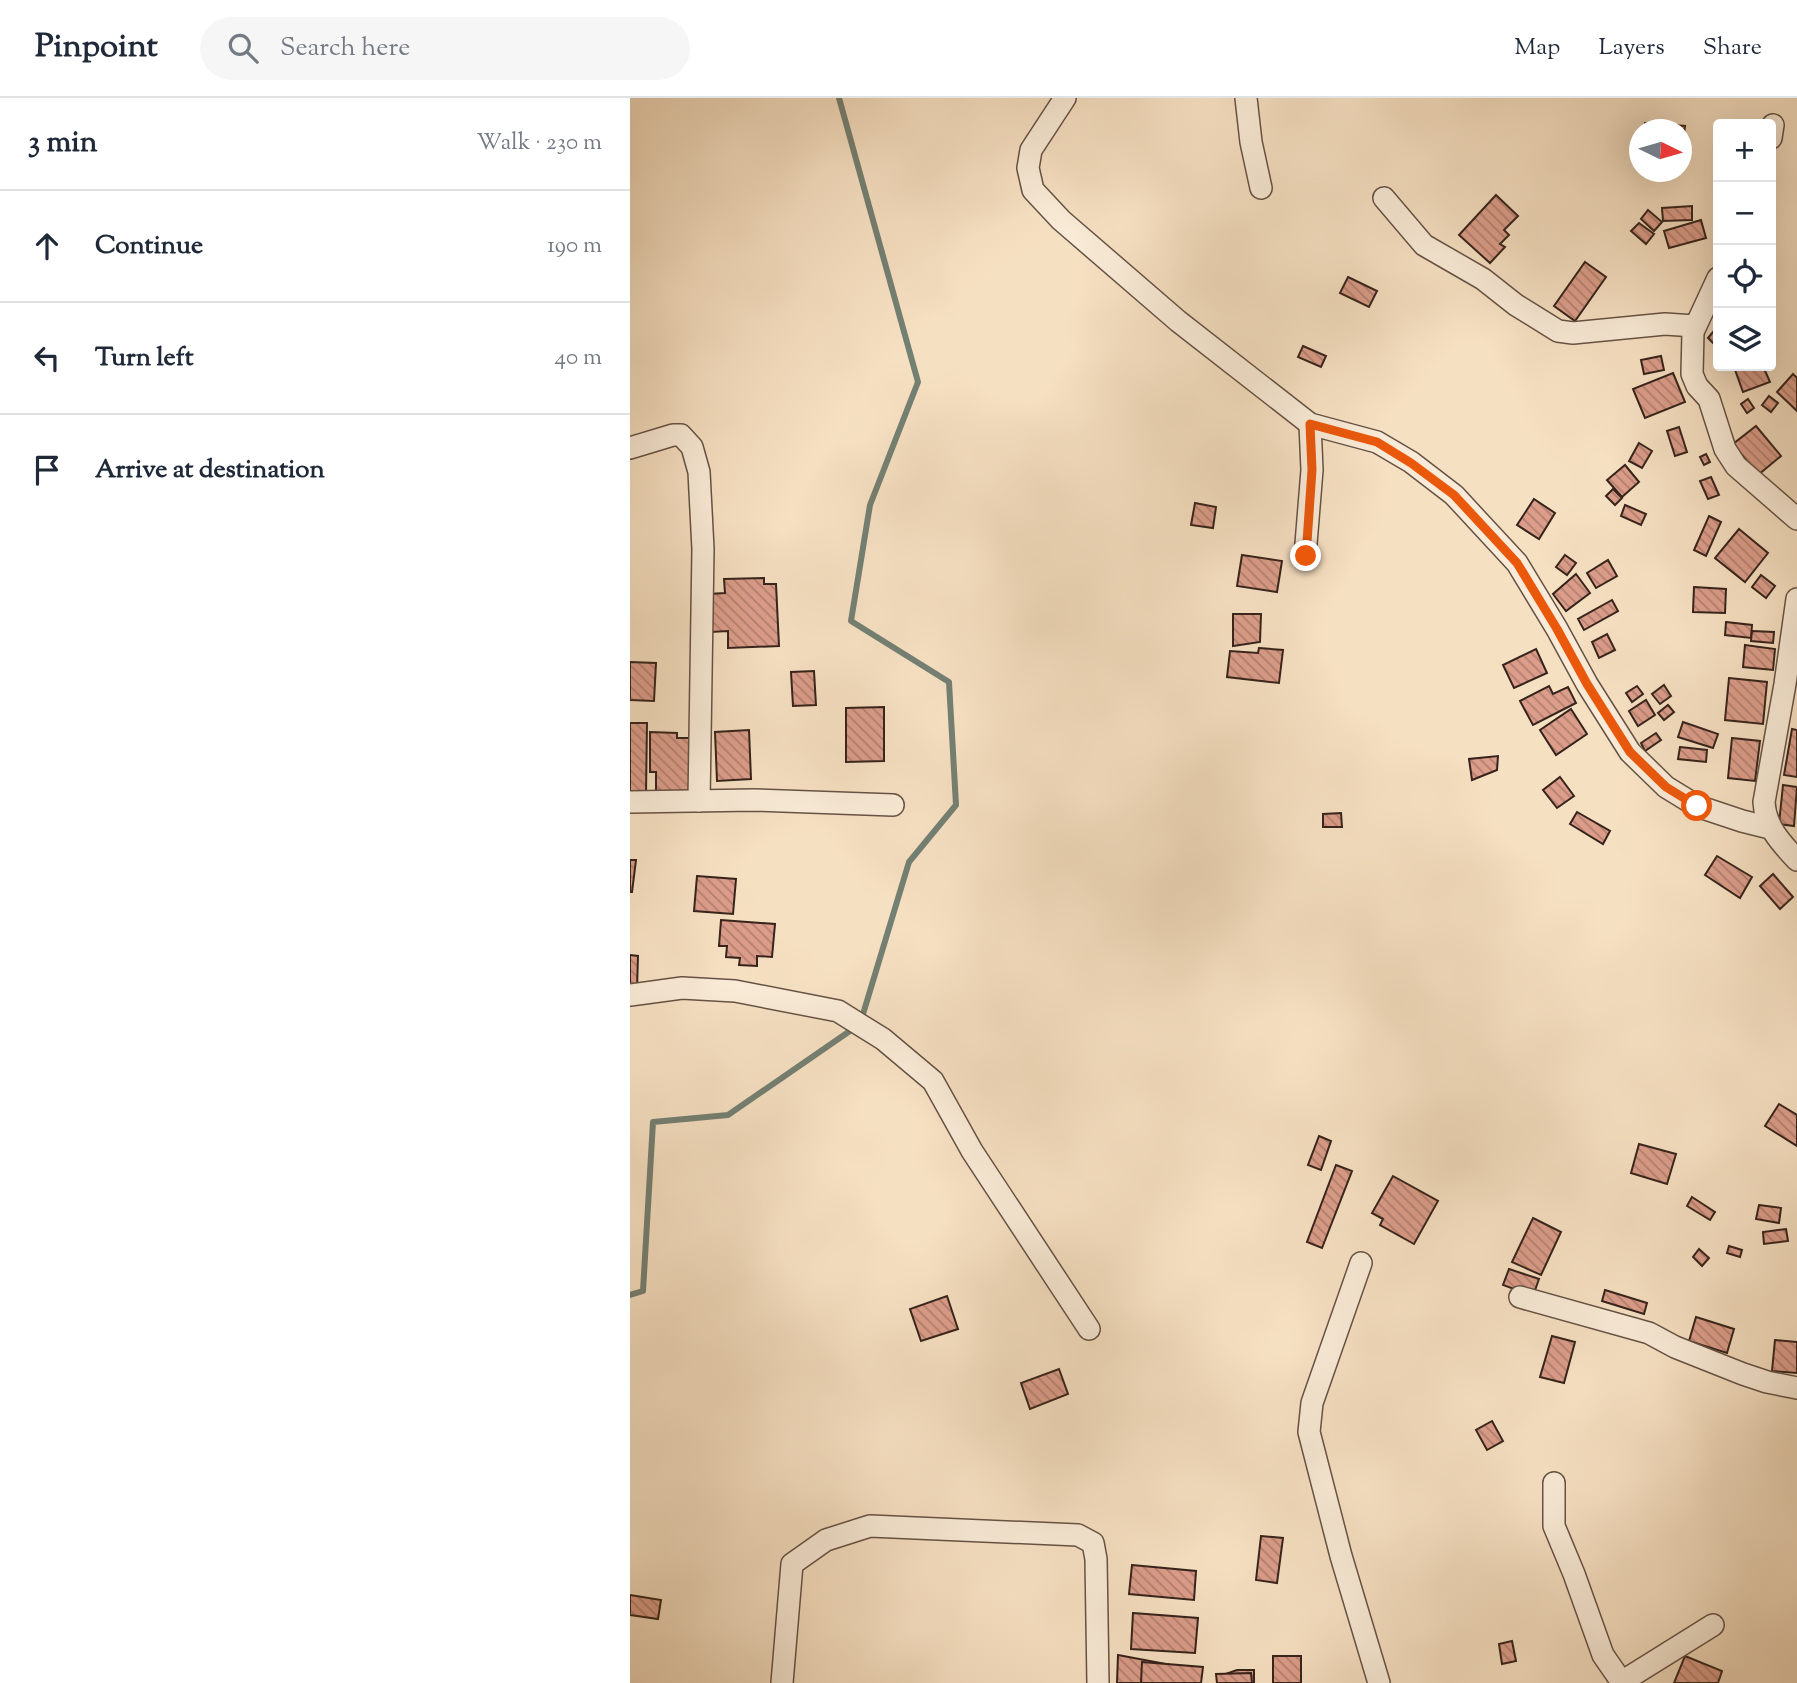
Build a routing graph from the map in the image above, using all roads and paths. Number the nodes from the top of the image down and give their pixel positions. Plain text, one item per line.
1 (1065, 98) edge
2 (1246, 98) edge
3 (1261, 188) dead end
4 (1384, 198) dead end
5 (1713, 288) edge
6 (1695, 326) junction
7 (1310, 424) junction
8 (630, 448) edge
9 (1797, 519) edge
10 (1306, 556) dead end
11 (1797, 599) edge
12 (699, 801) junction
13 (630, 802) edge
14 (893, 805) dead end
15 (1770, 828) junction
16 (1797, 860) edge
17 (630, 995) edge
18 (1361, 1263) dead end
19 (1520, 1297) dead end
20 (1089, 1329) dead end
21 (1797, 1388) edge
22 (1554, 1483) dead end
23 (1713, 1625) dead end
24 (1621, 1682) edge
25 (782, 1683) edge
26 (1098, 1683) edge
27 (1379, 1683) edge

1 - 7 street
2 - 3 street
4 - 6 street
5 - 6 street
6 - 9 street
7 - 10 street
7 - 15 street
8 - 12 street
11 - 15 street
12 - 13 street
12 - 14 street
15 - 16 street
17 - 20 street
18 - 27 street
19 - 21 street
22 - 24 street
23 - 24 street
25 - 26 street

